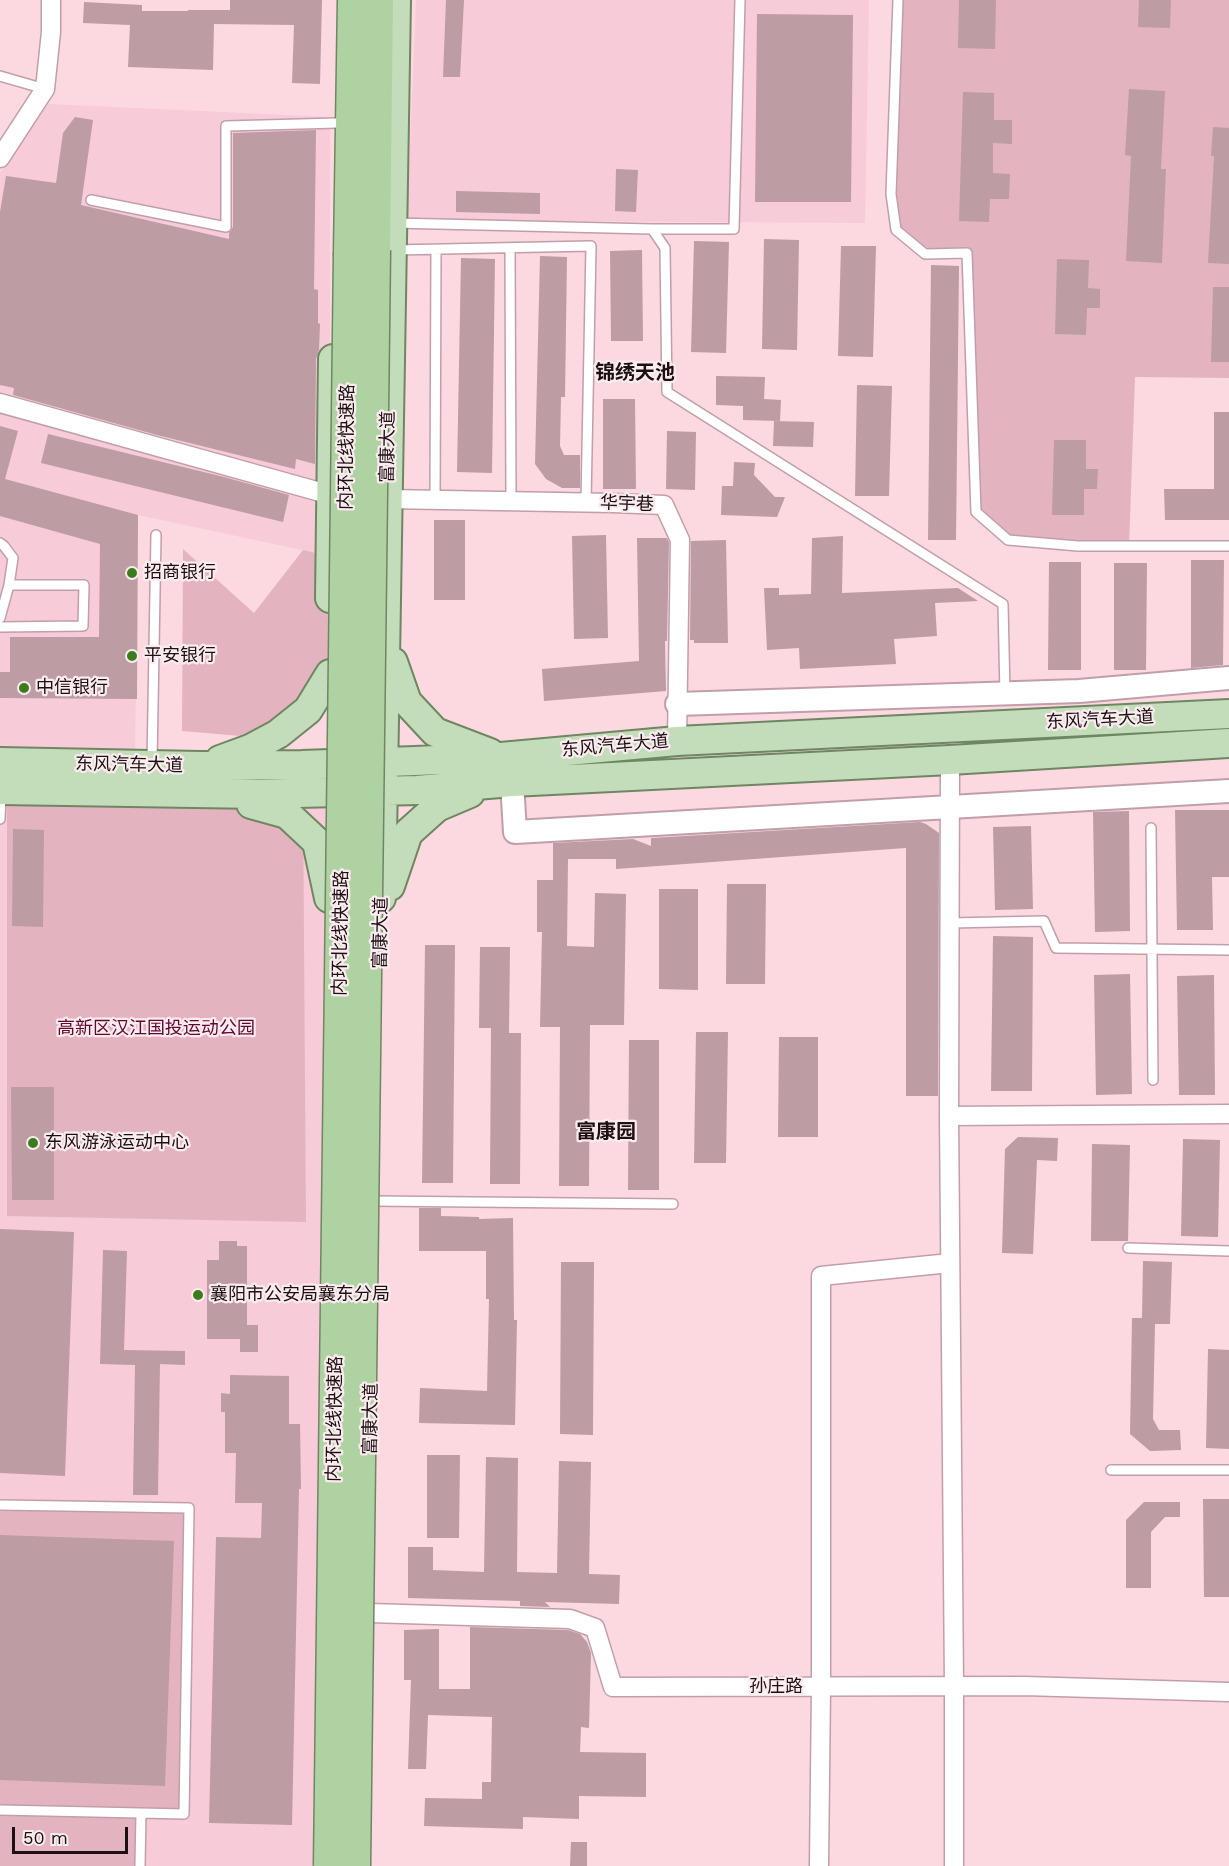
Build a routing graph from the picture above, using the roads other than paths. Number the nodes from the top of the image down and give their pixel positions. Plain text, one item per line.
1 (51, 0) edge
2 (339, 0) edge
3 (353, 0) edge
4 (378, 0) edge
5 (396, 0) edge
6 (740, 0) edge
7 (898, 0) edge
8 (0, 76) edge
9 (45, 89) junction
10 (337, 123) junction
11 (0, 158) edge
12 (91, 200) dead end
13 (652, 229) junction
14 (392, 236) junction
15 (510, 248) junction
16 (436, 250) junction
17 (0, 403) edge
18 (330, 495) junction
19 (387, 499) junction
20 (435, 500) junction
21 (511, 501) junction
22 (586, 502) junction
23 (156, 535) dead end
24 (0, 543) edge
25 (1229, 546) edge
26 (9, 585) junction
27 (0, 618) edge
28 (0, 627) edge
29 (386, 641) junction
30 (330, 674) junction
31 (1229, 678) edge
32 (1005, 694) junction
33 (677, 704) junction
34 (1229, 714) edge
35 (677, 741) junction
36 (1229, 743) edge
37 (501, 757) junction
38 (950, 760) junction
39 (0, 762) edge
40 (385, 762) junction
41 (330, 764) junction
42 (152, 765) junction
43 (205, 766) junction
44 (503, 783) junction
45 (0, 790) edge
46 (384, 790) junction
47 (1229, 791) edge
48 (330, 793) junction
49 (214, 794) junction
50 (950, 806) junction
51 (0, 819) edge
52 (1151, 828) dead end
53 (329, 898) junction
54 (381, 914) junction
55 (950, 923) junction
56 (1152, 949) junction
57 (1229, 950) edge
58 (1153, 1080) dead end
59 (1229, 1114) edge
60 (949, 1116) junction
61 (374, 1202) junction
62 (673, 1204) dead end
63 (1128, 1248) dead end
64 (1229, 1251) edge
65 (950, 1263) junction
66 (1111, 1470) dead end
67 (1229, 1470) edge
68 (0, 1505) edge
69 (369, 1613) junction
70 (954, 1686) junction
71 (821, 1687) junction
72 (1229, 1692) edge
73 (0, 1810) edge
74 (141, 1813) junction
75 (140, 1866) edge
76 (319, 1866) edge
77 (329, 1866) edge
78 (355, 1866) edge
79 (366, 1866) edge
80 (819, 1866) edge
81 (954, 1866) edge

1 - 9 street
2 - 10 main road
3 - 77 highway, 内环北线快速路, bridge
4 - 78 highway, 内环北线快速路, bridge
5 - 14 main road, 富康大道
6 - 13 lane
7 - 25 lane
8 - 9 lane
9 - 11 street
10 - 12 lane
10 - 18 main road
13 - 14 lane
13 - 32 lane
14 - 16 lane
14 - 19 main road, 富康大道
15 - 16 lane
15 - 21 lane
15 - 22 lane
16 - 20 lane
17 - 18 street
18 - 30 main road
19 - 20 street, 华宇巷
19 - 29 main road, 富康大道
20 - 21 street, 华宇巷
21 - 22 street, 华宇巷
22 - 33 street, 华宇巷
23 - 42 lane
24 - 26 lane
26 - 27 lane
26 - 28 lane
29 - 37 main road
29 - 40 main road, 富康大道
30 - 41 main road
30 - 43 main road
31 - 32 street
32 - 33 street
33 - 35 street, 华宇巷
34 - 35 main road, 东风汽车大道
35 - 37 main road, 东风汽车大道
36 - 38 main road, 东风汽车大道
37 - 40 main road, 东风汽车大道
38 - 44 main road, 东风汽车大道
38 - 50 street
39 - 42 main road, 东风汽车大道
40 - 41 main road, 东风汽车大道
40 - 46 main road, 富康大道
41 - 43 main road, 东风汽车大道
41 - 48 main road
42 - 43 main road, 东风汽车大道
44 - 46 main road, 东风汽车大道
44 - 50 street
44 - 54 main road
45 - 49 main road, 东风汽车大道
45 - 51 lane
46 - 48 main road, 东风汽车大道
46 - 54 main road, 富康大道
47 - 50 street
48 - 49 main road, 东风汽车大道
48 - 53 main road
49 - 53 main road
50 - 55 street
52 - 56 lane
53 - 76 main road
54 - 61 main road, 富康大道
55 - 56 lane
55 - 60 street
56 - 57 lane
56 - 58 lane
59 - 60 street
60 - 65 street
61 - 62 lane
61 - 69 main road, 富康大道
63 - 64 lane
65 - 70 street
65 - 71 street
66 - 67 lane
68 - 74 lane
69 - 71 street, 孙庄路
69 - 79 main road, 富康大道
70 - 71 street, 孙庄路
70 - 72 street, 孙庄路
70 - 81 street
71 - 80 street
73 - 74 lane
74 - 75 lane

